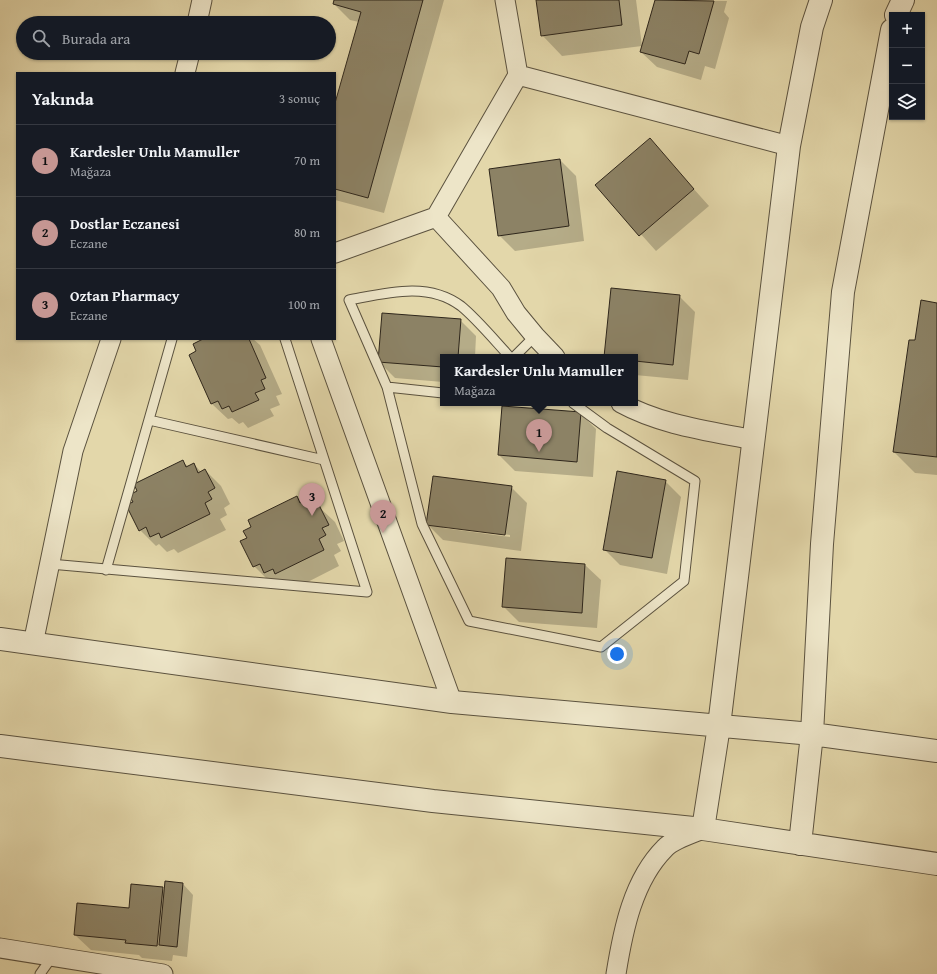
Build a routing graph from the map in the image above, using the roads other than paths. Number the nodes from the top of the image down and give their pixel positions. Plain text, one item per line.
1 (202, 0) edge
2 (505, 0) edge
3 (821, 0) edge
4 (903, 0) edge
5 (897, 12) edge
6 (199, 16) edge
7 (889, 45) edge
8 (188, 60) edge
9 (185, 72) edge
10 (518, 75) junction
11 (789, 146) junction
12 (436, 217) junction
13 (336, 253) edge
14 (535, 336) junction
15 (111, 340) edge
16 (172, 340) edge
17 (285, 340) edge
18 (321, 340) edge
19 (507, 354) edge
20 (517, 354) edge
21 (552, 354) edge
22 (387, 387) junction
23 (440, 393) edge
24 (577, 406) edge
25 (628, 406) edge
26 (149, 420) junction
27 (754, 440) junction
28 (324, 460) junction
29 (50, 564) junction
30 (106, 570) junction
31 (0, 639) edge
32 (33, 644) junction
33 (452, 702) junction
34 (719, 726) junction
35 (812, 734) junction
36 (0, 746) edge
37 (937, 751) edge
38 (703, 829) junction
39 (800, 844) junction
40 (937, 864) edge
41 (0, 948) edge
42 (52, 957) junction
43 (40, 974) edge
44 (163, 974) edge
45 (616, 974) edge

1 - 6 street
2 - 10 street
3 - 11 street
4 - 5 street
7 - 35 street
8 - 9 street
10 - 11 street
10 - 12 street
11 - 27 street
12 - 13 street
12 - 14 street
14 - 20 lane
14 - 21 street
15 - 29 street
16 - 26 lane
17 - 28 lane
18 - 33 street
19 - 22 lane
22 - 23 lane
22 - 24 lane
25 - 27 street
26 - 28 lane
26 - 30 lane
27 - 34 street
28 - 30 lane
29 - 30 lane
29 - 32 street
31 - 32 street
32 - 33 street
33 - 34 street
34 - 35 street
34 - 38 street
35 - 37 street
35 - 39 street
36 - 38 street
38 - 39 street
38 - 45 street
39 - 40 street
41 - 42 street
42 - 43 lane
42 - 44 street

